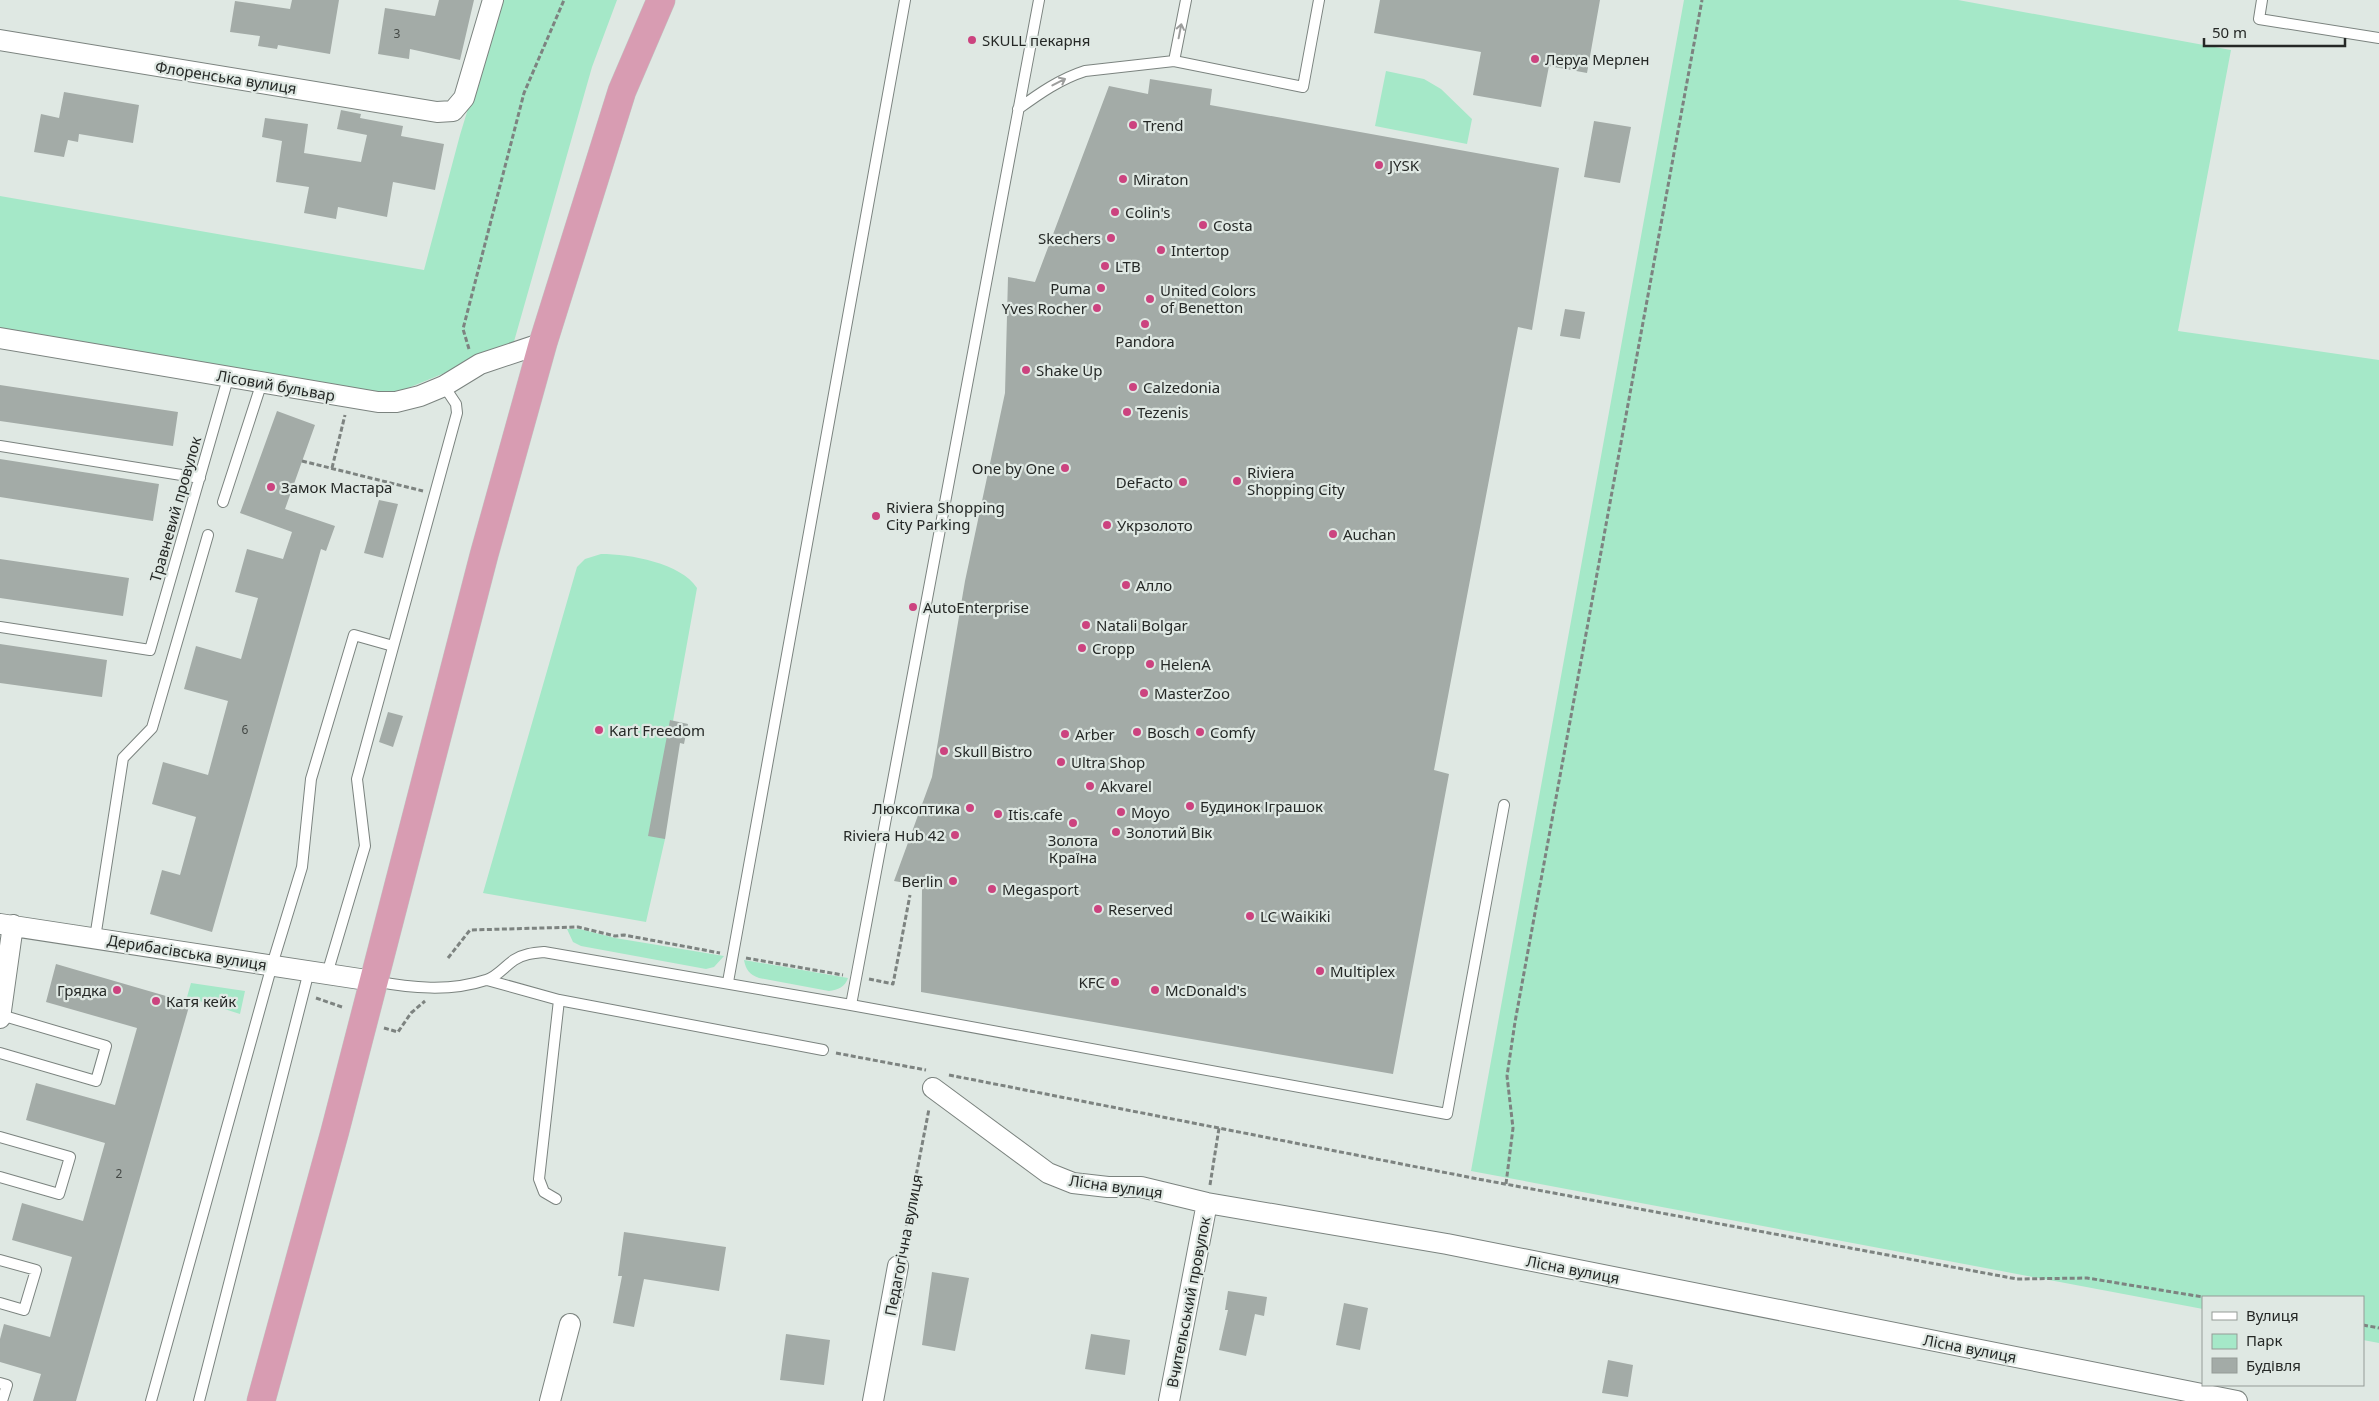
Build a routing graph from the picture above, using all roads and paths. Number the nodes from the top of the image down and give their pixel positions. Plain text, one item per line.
1 (493, 0) edge
2 (564, 0) edge
3 (661, 0) edge
4 (1039, 0) edge
5 (1186, 0) edge
6 (1319, 0) edge
7 (1702, 0) edge
8 (2262, 0) edge
9 (904, 4) edge
10 (2379, 38) edge
11 (0, 40) edge
12 (1174, 61) junction
13 (1018, 109) junction
14 (0, 338) edge
15 (543, 343) junction
16 (480, 364) junction
17 (229, 375) junction
18 (262, 382) junction
19 (444, 386) junction
20 (350, 398) junction
21 (0, 446) edge
22 (302, 461) dead end
23 (332, 468) junction
24 (200, 478) junction
25 (435, 494) junction
26 (223, 502) dead end
27 (208, 535) dead end
28 (0, 627) edge
29 (393, 646) junction
30 (1504, 806) dead end
31 (910, 895) dead end
32 (6, 925) edge
33 (96, 938) junction
34 (724, 953) dead end
35 (744, 957) dead end
36 (448, 958) dead end
37 (272, 965) junction
38 (318, 972) junction
39 (848, 976) dead end
40 (487, 980) junction
41 (869, 980) dead end
42 (374, 981) junction
43 (728, 982) junction
44 (433, 998) dead end
45 (559, 1000) junction
46 (851, 1005) junction
47 (0, 1017) edge
48 (398, 1032) dead end
49 (823, 1050) joint
50 (0, 1053) edge
51 (948, 1074) dead end
52 (931, 1080) junction
53 (1219, 1128) junction
54 (0, 1137) edge
55 (0, 1177) edge
56 (1506, 1184) junction
57 (556, 1199) dead end
58 (1207, 1203) junction
59 (0, 1260) edge
60 (898, 1266) joint
61 (2202, 1298) edge
62 (0, 1303) edge
63 (570, 1324) dead end
64 (2364, 1325) edge
65 (2379, 1328) edge
66 (0, 1383) edge
67 (2, 1401) edge
68 (151, 1401) edge
69 (199, 1401) edge
70 (261, 1401) edge
71 (550, 1401) edge
72 (873, 1401) edge
73 (1169, 1401) edge
74 (2237, 1401) edge

1 - 11 street, Флоренська вулиця
2 - 16 path
3 - 15 highway
4 - 13 lane
12 -> 5 lane
6 - 12 lane
7 - 56 path
8 - 10 lane
9 - 43 lane
13 -> 12 lane
13 - 46 lane
14 - 17 street, Лісовий бульвар
15 - 16 street, Лісовий бульвар
15 - 42 highway
16 - 19 street, Лісовий бульвар
17 - 18 street, Лісовий бульвар
17 - 24 lane, Травневий провулок
18 - 20 street, Лісовий бульвар
18 - 26 lane
19 - 20 street, Лісовий бульвар
19 - 25 lane
20 - 23 path
21 - 24 lane
22 - 23 path
23 - 25 path
24 - 28 lane, Травневий провулок
25 - 29 lane
27 - 33 lane
29 - 37 lane
29 - 38 lane
30 - 46 lane
31 - 41 path
32 - 33 street, Дерибасівська вулиця
32 - 47 street
33 - 37 street, Дерибасівська вулиця
34 - 36 path
35 - 39 path
37 - 38 street, Дерибасівська вулиця
37 - 68 lane
38 - 42 street, Дерибасівська вулиця
38 - 69 lane
40 - 42 lane
40 - 43 lane
40 - 45 lane
42 - 70 highway
43 - 46 lane
44 - 48 path
45 - 49 lane
45 - 57 lane
47 - 50 lane
49 - 52 path
51 - 53 path
52 - 58 street, Лісна вулиця
52 - 60 path, Педагогічна вулиця
53 - 56 path
53 - 58 path
54 - 55 lane
56 - 61 path
58 - 73 street, Вчительський провулок
58 - 74 street, Лісна вулиця
59 - 62 lane
60 - 72 street, Педагогічна вулиця
63 - 71 street
64 - 65 path
66 - 67 lane

